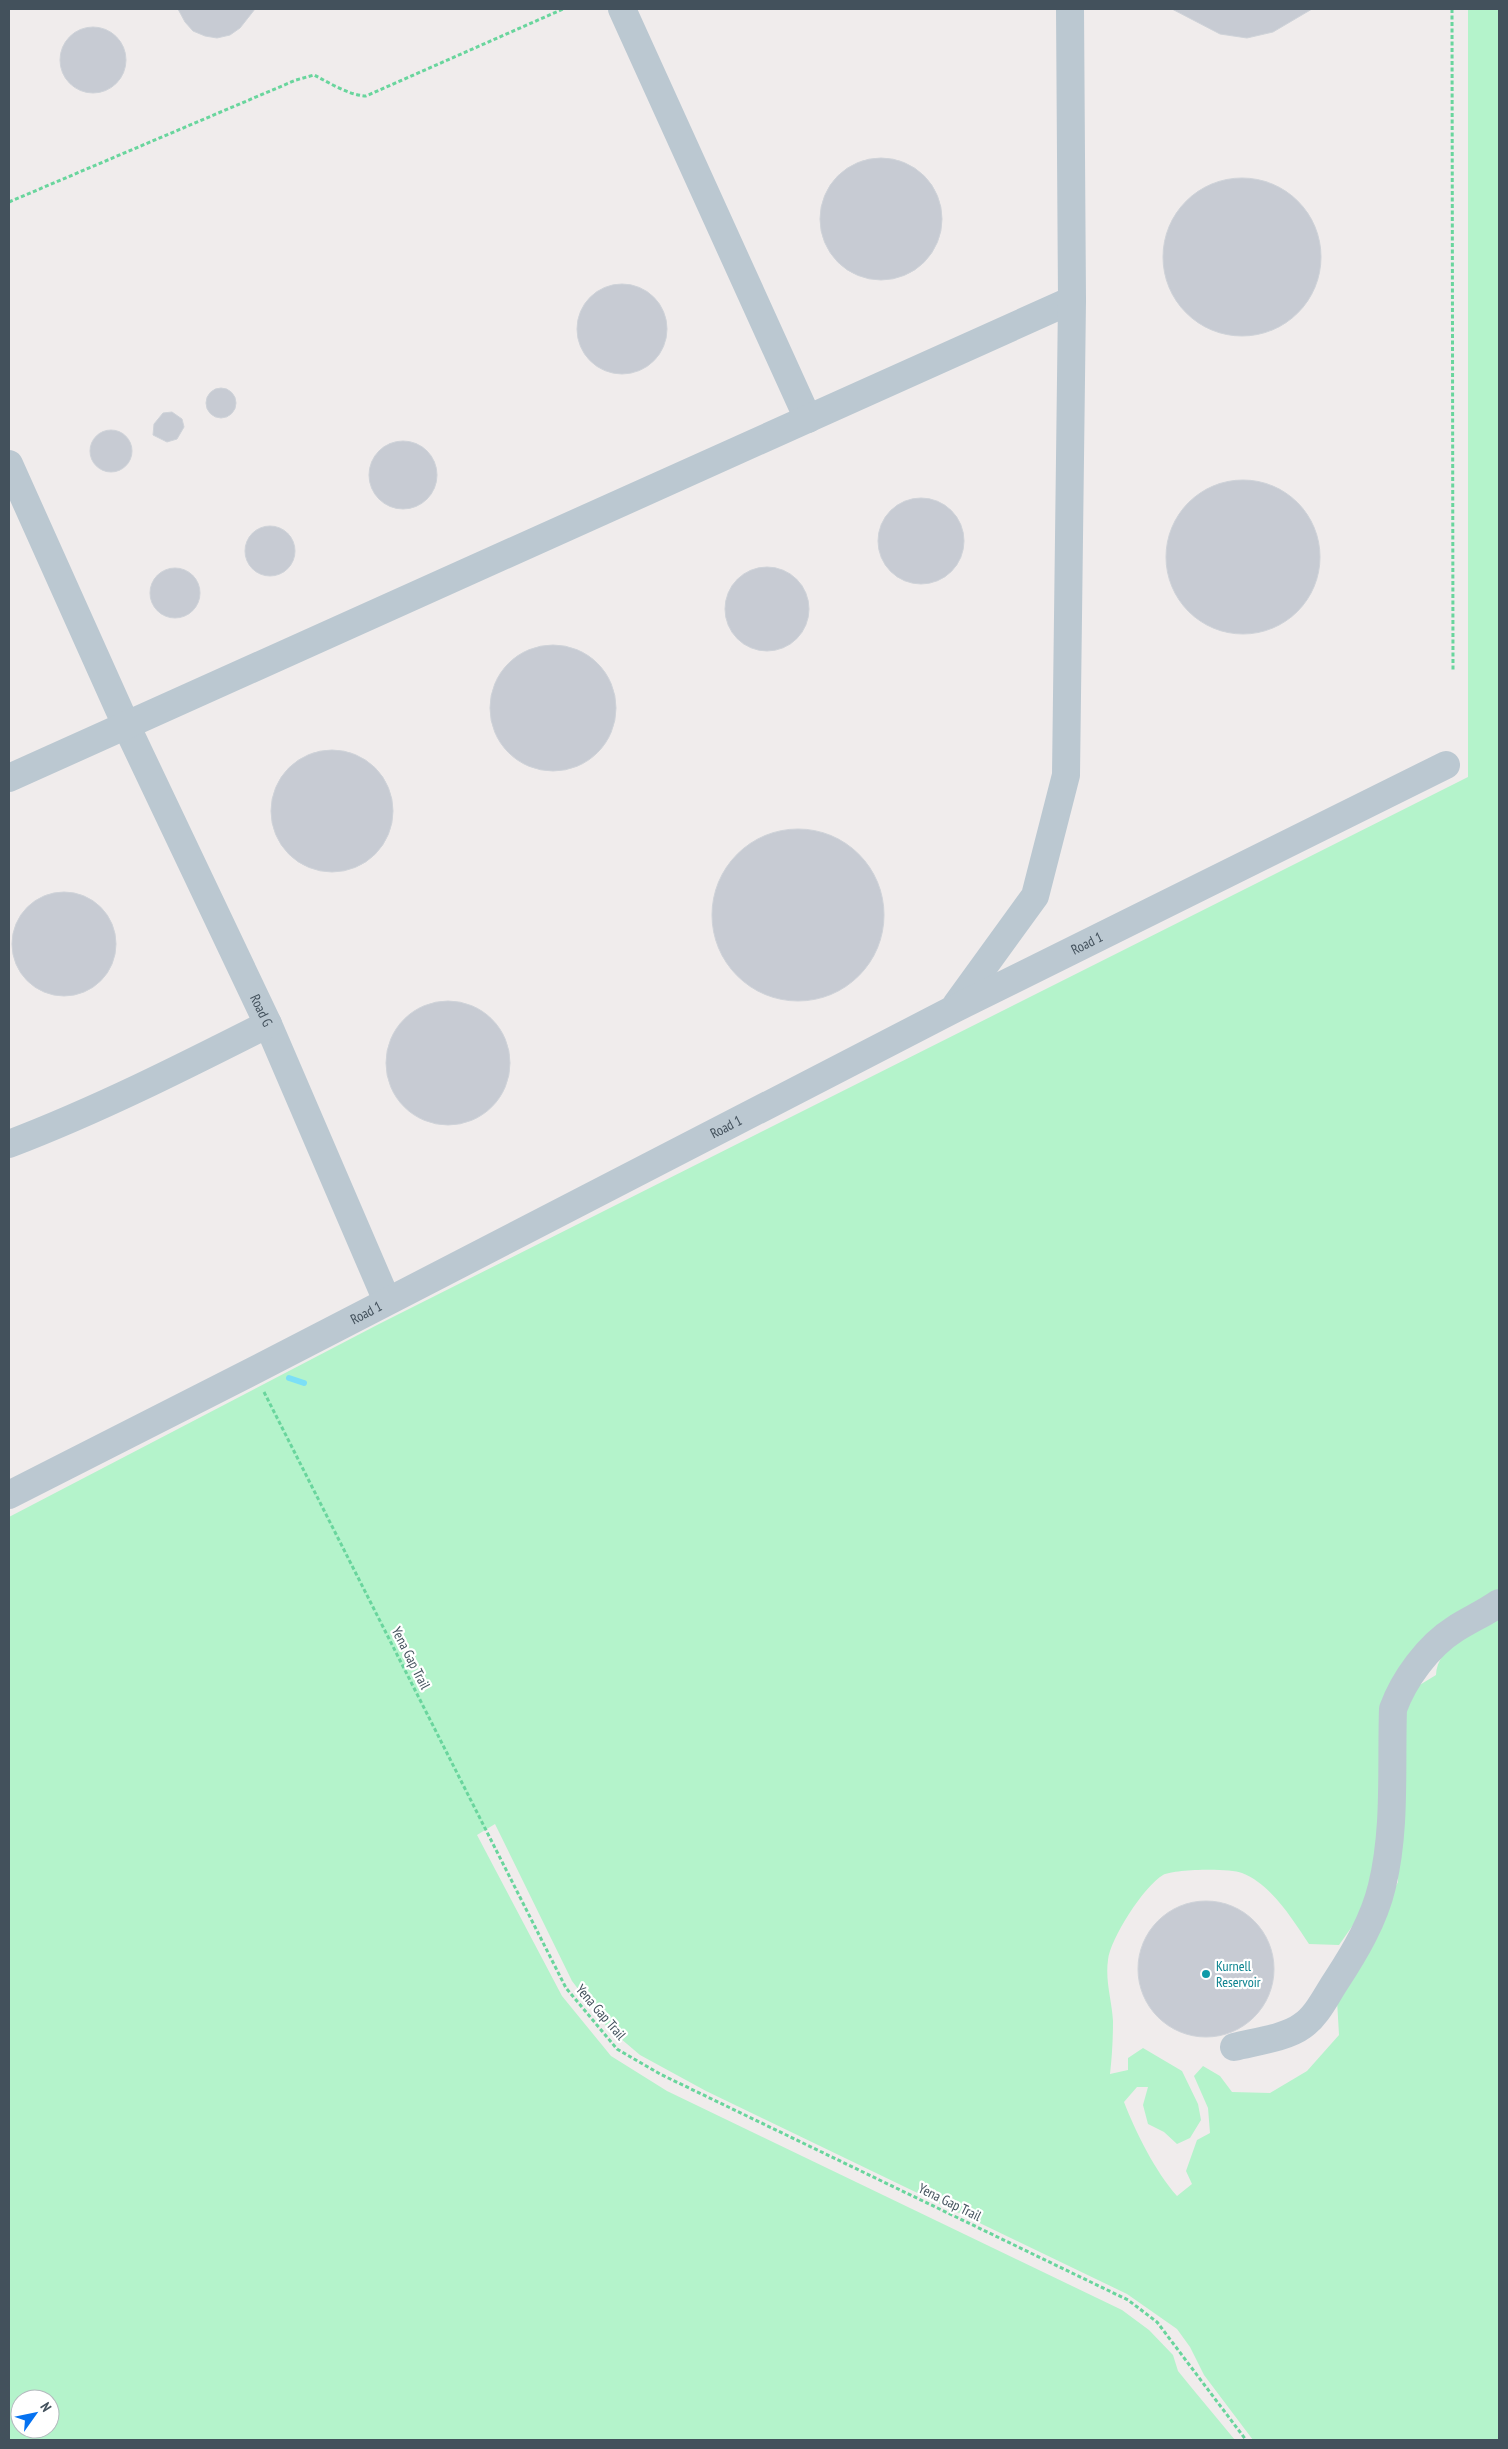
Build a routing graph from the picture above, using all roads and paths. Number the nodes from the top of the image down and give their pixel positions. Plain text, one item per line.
1 (563, 9) edge
2 (622, 9) edge
3 (1070, 9) edge
4 (1452, 9) edge
5 (9, 202) edge
6 (1072, 300) junction
7 (808, 419) junction
8 (9, 464) edge
9 (1452, 671) dead end
10 (126, 725) junction
11 (1446, 765) dead end
12 (9, 778) edge
13 (954, 1009) junction
14 (268, 1024) junction
15 (9, 1144) edge
16 (387, 1301) junction
17 (253, 1371) junction
18 (9, 1495) edge
19 (1499, 1603) edge
20 (1234, 2047) dead end
21 (1246, 2440) edge

1 - 5 path
2 - 7 lane
3 - 6 lane
4 - 9 path
6 - 7 lane
6 - 13 lane
7 - 10 lane
8 - 10 lane, Road G
10 - 12 lane
10 - 14 lane, Road G
11 - 13 lane, Road 1
13 - 16 lane, Road 1
14 - 15 lane
14 - 16 lane, Road G
16 - 17 lane, Road 1
17 - 18 lane, Road 1
17 - 21 path, Yena Gap Trail
19 - 20 lane

